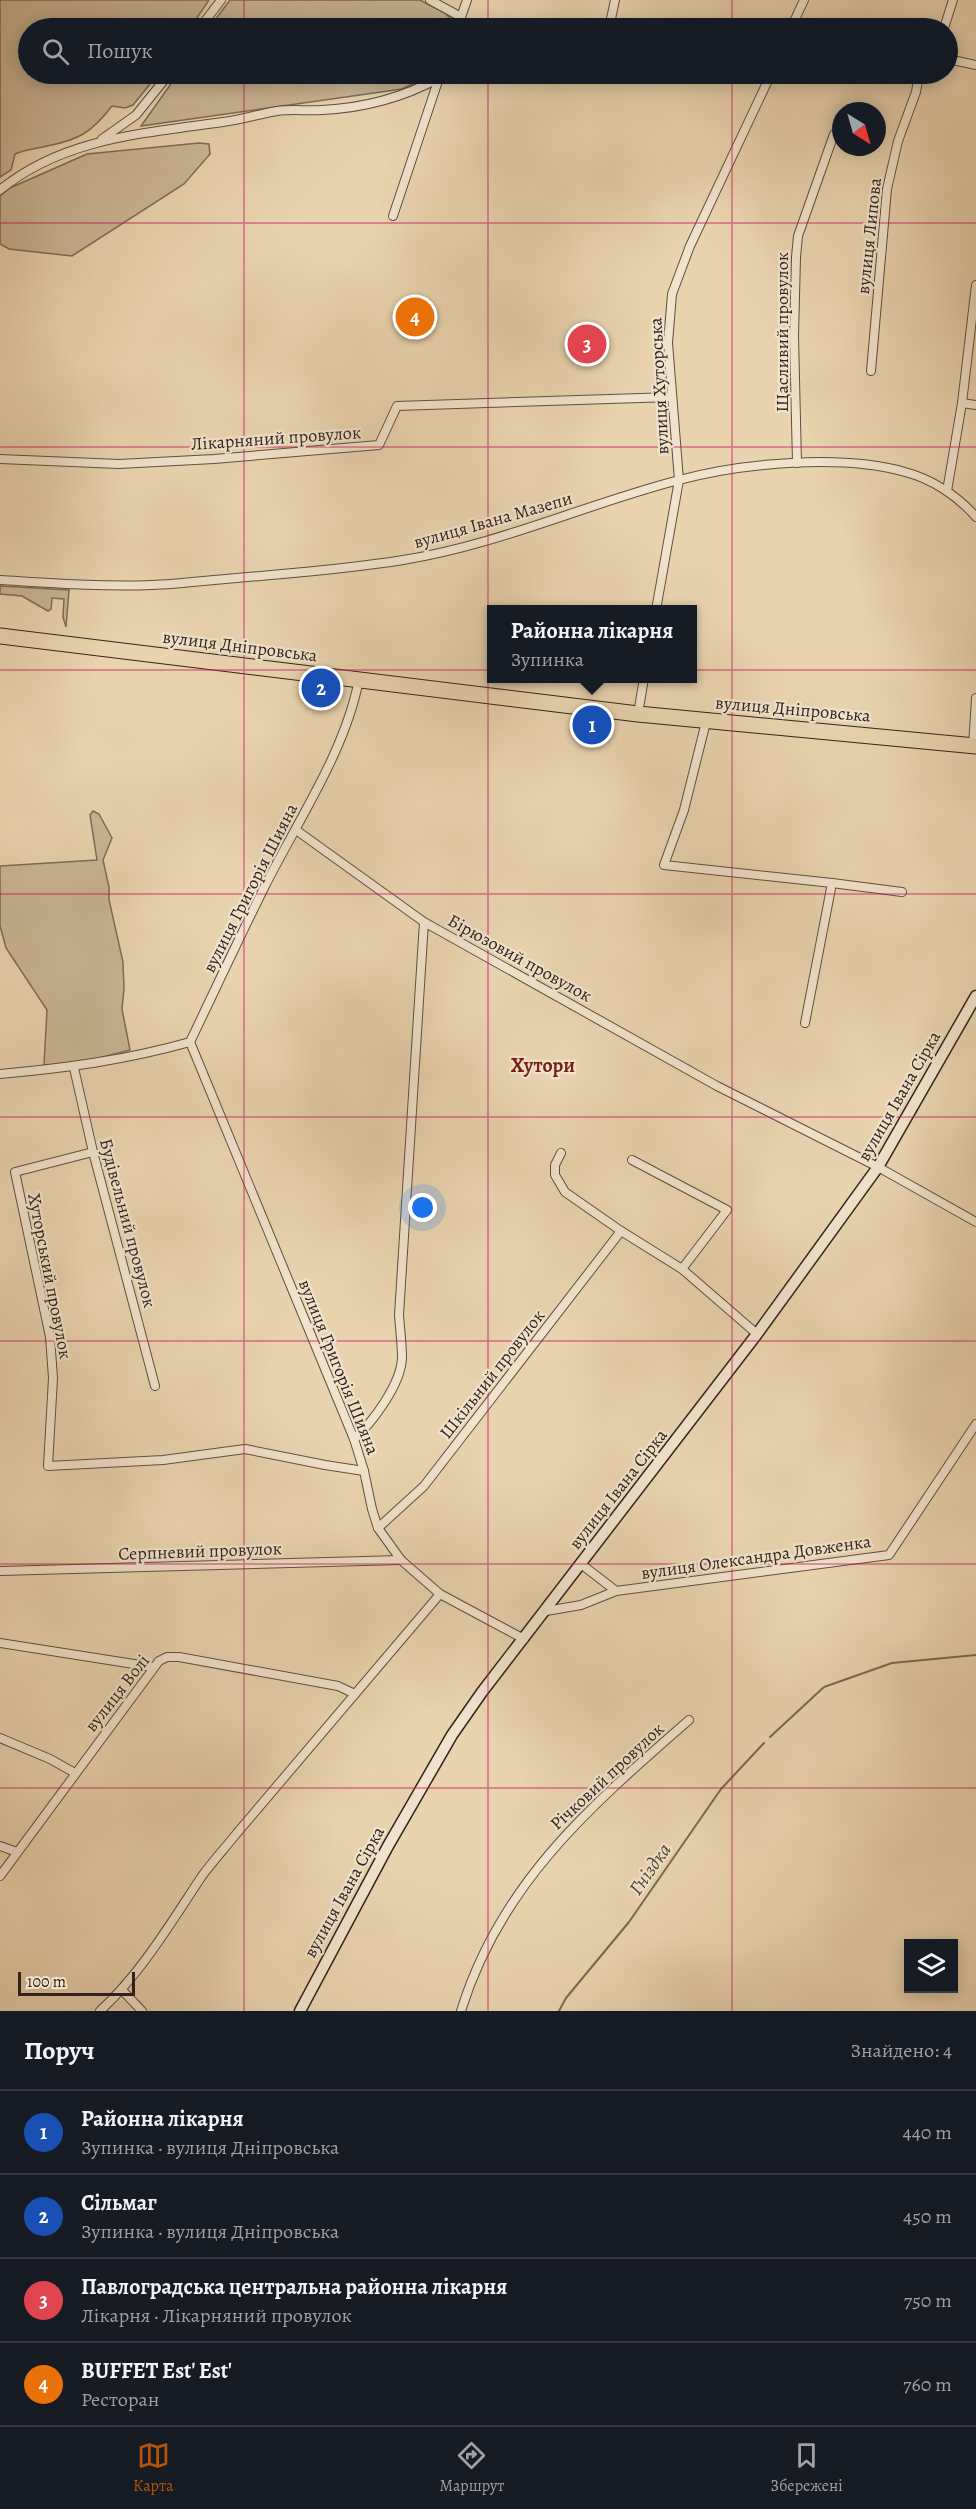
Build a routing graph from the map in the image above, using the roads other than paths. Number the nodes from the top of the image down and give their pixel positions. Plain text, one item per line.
1 (221, 0) edge
2 (430, 0) edge
3 (467, 0) edge
4 (615, 0) edge
5 (804, 0) edge
6 (953, 0) edge
7 (461, 17) joint
8 (208, 18) edge
9 (611, 18) edge
10 (796, 18) edge
11 (947, 18) edge
12 (958, 61) edge
13 (976, 65) edge
14 (161, 84) edge
15 (426, 84) edge
16 (437, 84) edge
17 (766, 84) edge
18 (917, 84) edge
19 (832, 140) edge
20 (98, 141) junction
21 (0, 190) edge
22 (393, 216) dead end
23 (976, 285) edge
24 (872, 370) dead end
25 (672, 397) junction
26 (962, 403) junction
27 (976, 405) edge
28 (0, 459) edge
29 (797, 463) junction
30 (679, 480) junction
31 (947, 491) junction
32 (976, 517) edge
33 (0, 580) edge
34 (657, 605) edge
35 (0, 636) edge
36 (359, 679) junction
37 (643, 683) edge
38 (976, 698) edge
39 (638, 714) junction
40 (706, 722) junction
41 (975, 746) edge
42 (296, 830) junction
43 (832, 883) junction
44 (902, 892) dead end
45 (424, 922) junction
46 (976, 996) edge
47 (805, 1023) dead end
48 (190, 1042) junction
49 (74, 1068) junction
50 (0, 1074) edge
51 (93, 1152) junction
52 (561, 1153) dead end
53 (632, 1160) dead end
54 (878, 1167) junction
55 (976, 1222) edge
56 (621, 1231) junction
57 (682, 1269) junction
58 (758, 1334) junction
59 (154, 1386) dead end
60 (976, 1424) edge
61 (354, 1439) junction
62 (364, 1471) junction
63 (378, 1528) junction
64 (401, 1560) junction
65 (581, 1564) junction
66 (0, 1571) edge
67 (616, 1592) junction
68 (440, 1594) junction
69 (546, 1611) junction
70 (524, 1639) junction
71 (0, 1643) edge
72 (153, 1667) junction
73 (355, 1694) junction
74 (689, 1720) dead end
75 (0, 1738) edge
76 (75, 1773) junction
77 (0, 1846) edge
78 (17, 1852) junction
79 (0, 1876) edge
80 (122, 1990) junction
81 (100, 2011) edge
82 (142, 2011) edge
83 (300, 2011) edge
84 (461, 2011) edge

1 - 8 street
2 - 7 street
3 - 7 street
4 - 9 street
5 - 10 street
6 - 11 street
12 - 13 street
14 - 20 street
15 - 20 street
16 - 22 street
17 - 25 street, вулиця Хуторська
18 - 24 street, вулиця Липова
19 - 29 street, Щасливий провулок
20 - 21 street
23 - 26 street
25 - 28 street, Лікарняний провулок
25 - 30 street, вулиця Хуторська
26 - 27 street
26 - 31 street
29 - 30 street, вулиця Івана Мазепи
29 - 31 street, вулиця Івана Мазепи
30 - 33 street, вулиця Івана Мазепи
30 - 34 street, вулиця Хуторська
31 - 32 street, вулиця Івана Мазепи
35 - 36 highway, вулиця Дніпровська
36 - 39 highway, вулиця Дніпровська
36 - 42 street, вулиця Григорія Шияна
37 - 39 street
38 - 41 street
39 - 40 highway, вулиця Дніпровська
40 - 41 highway, вулиця Дніпровська
40 - 43 street
42 - 45 street
42 - 48 street, вулиця Григорія Шияна
43 - 44 street
43 - 47 street
45 - 54 street, Бірюзовий провулок
45 - 61 street, Бірюзовий провулок
46 - 54 street, вулиця Івана Сірка
48 - 49 street
48 - 61 street, вулиця Григорія Шияна
49 - 50 street
49 - 51 street, Будівельний провулок
51 - 59 street, Будівельний провулок
51 - 62 street, Хуторський провулок
52 - 56 street
53 - 57 street
54 - 55 street, Бірюзовий провулок
54 - 58 street, вулиця Івана Сірка
56 - 57 street
56 - 63 street, Шкільний провулок
57 - 58 street
58 - 65 street, вулиця Івана Сірка
60 - 67 street, вулиця Олександра Довженка
61 - 62 street, вулиця Григорія Шияна
62 - 63 street, вулиця Григорія Шияна
63 - 64 street, вулиця Григорія Шияна
64 - 66 street, Серпневий провулок
64 - 68 street, вулиця Григорія Шияна
65 - 67 street
65 - 69 street, вулиця Івана Сірка
67 - 69 street, вулиця Олександра Довженка
68 - 70 street, вулиця Григорія Шияна
68 - 73 street
69 - 70 street, вулиця Івана Сірка
70 - 83 street, вулиця Івана Сірка
71 - 72 street
72 - 73 street, вулиця Волі
72 - 76 street, вулиця Волі
73 - 80 street
74 - 84 street, Річковий провулок
75 - 76 street
76 - 78 street, вулиця Волі
77 - 78 street
78 - 79 street, вулиця Волі
80 - 81 street
80 - 82 street

